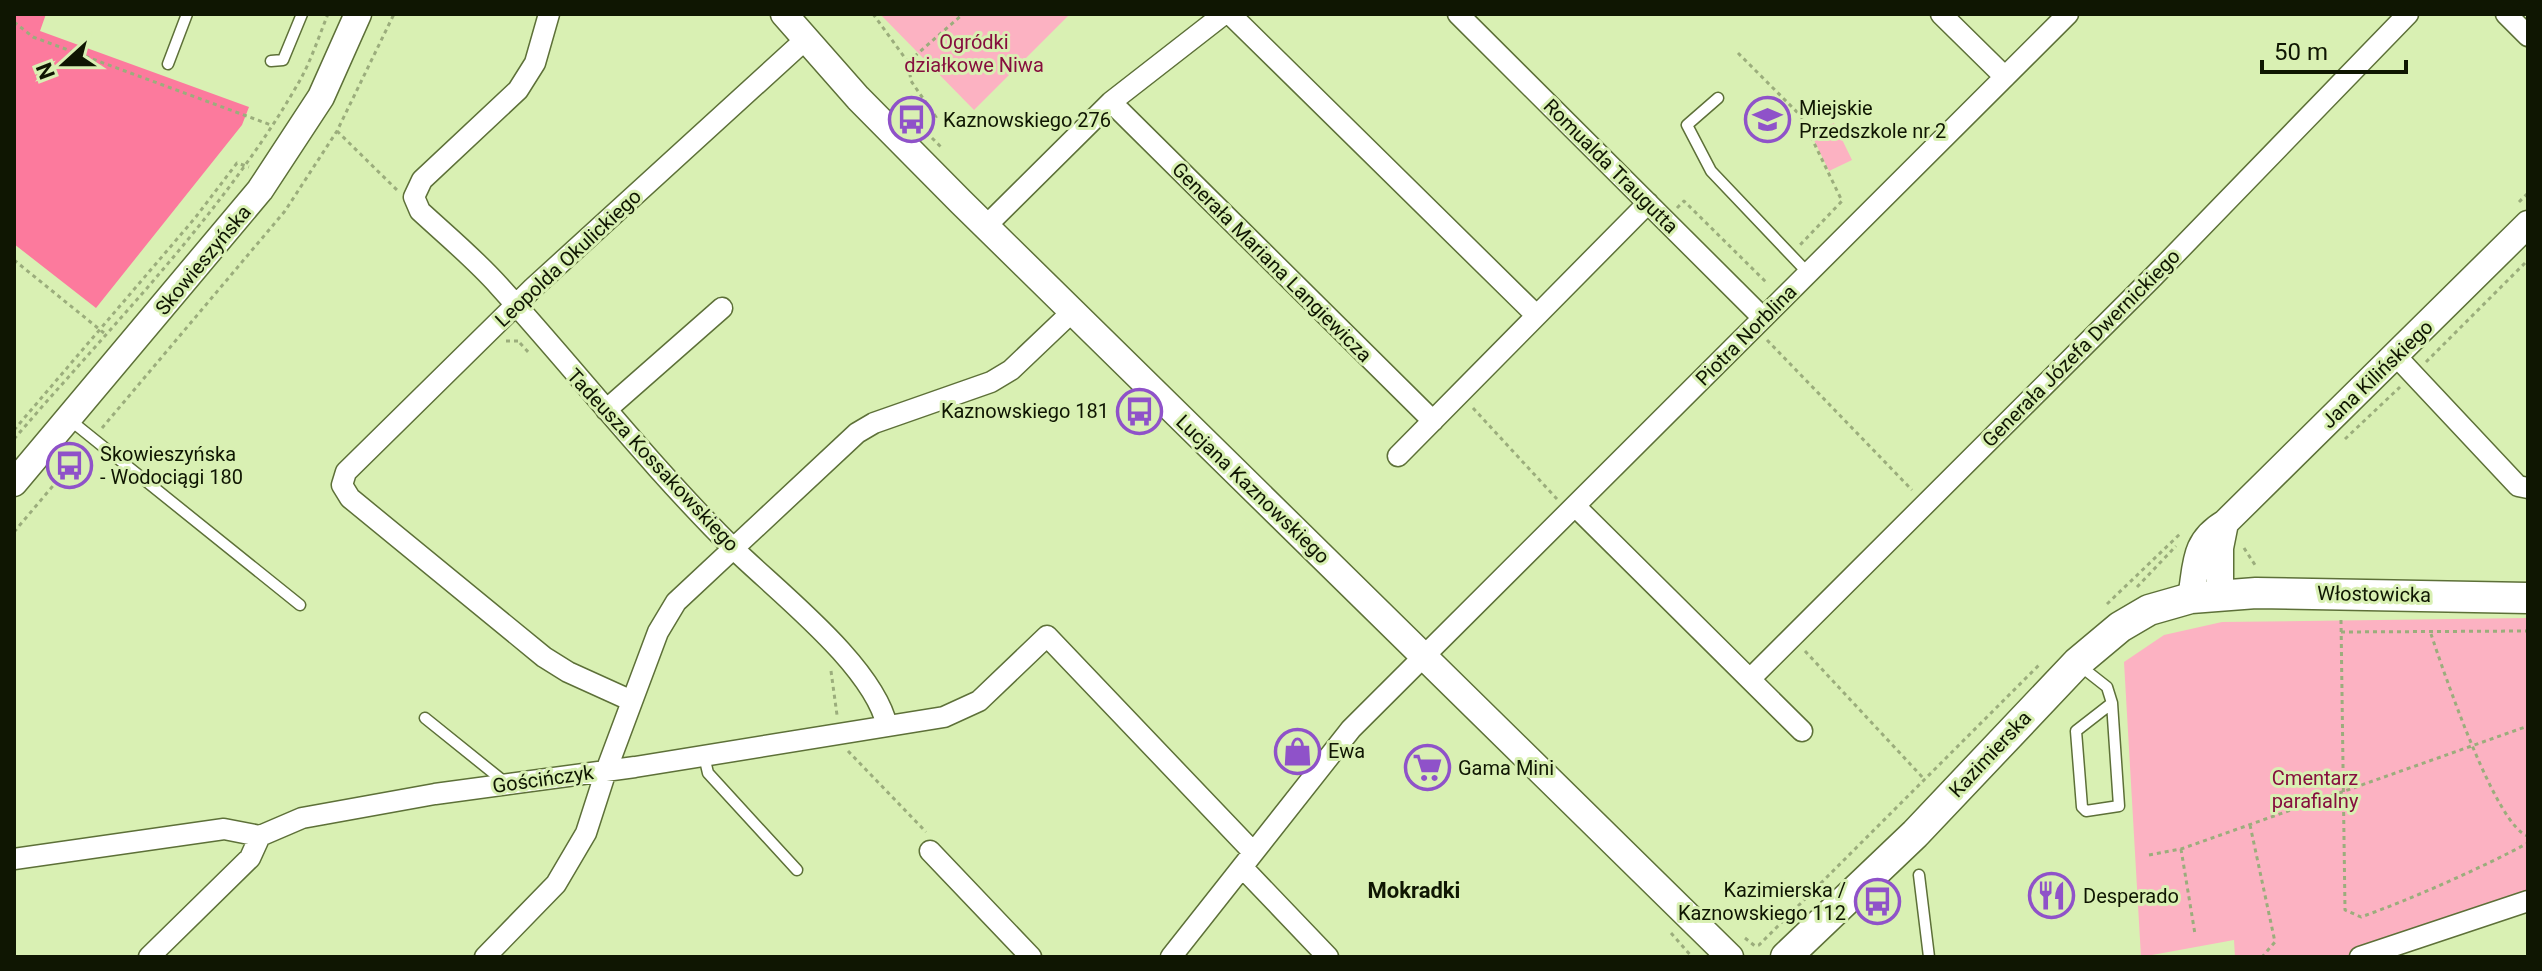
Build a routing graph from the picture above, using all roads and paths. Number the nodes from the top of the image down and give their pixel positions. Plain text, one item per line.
1 (187, 14) edge
2 (302, 14) edge
3 (328, 14) edge
4 (394, 14) edge
5 (549, 14) edge
6 (784, 14) edge
7 (873, 14) edge
8 (963, 14) edge
9 (1227, 14) edge
10 (1458, 14) edge
11 (1941, 14) edge
12 (2068, 14) edge
13 (2408, 14) edge
14 (2506, 14) edge
15 (350, 15) edge
16 (14, 22) edge
17 (2528, 36) edge
18 (806, 39) junction
19 (1738, 53) dead end
20 (271, 61) dead end
21 (908, 62) junction
22 (168, 64) dead end
23 (2005, 77) junction
24 (1718, 98) dead end
25 (1111, 102) junction
26 (906, 112) dead end
27 (271, 125) junction
28 (277, 127) junction
29 (925, 131) junction
30 (943, 151) dead end
31 (242, 165) junction
32 (1648, 203) junction
33 (1665, 220) junction
34 (2528, 224) edge
35 (986, 226) junction
36 (1791, 254) junction
37 (14, 260) edge
38 (2528, 260) edge
39 (1808, 273) junction
40 (515, 306) junction
41 (722, 308) dead end
42 (1073, 311) junction
43 (1759, 314) junction
44 (1536, 315) junction
45 (99, 329) junction
46 (535, 329) junction
47 (104, 333) junction
48 (506, 341) dead end
49 (1759, 348) dead end
50 (126, 351) junction
51 (2404, 366) junction
52 (1460, 394) junction
53 (606, 410) junction
54 (68, 419) junction
55 (1433, 421) junction
56 (14, 430) edge
57 (14, 439) edge
58 (92, 440) junction
59 (2339, 444) dead end
60 (1398, 456) dead end
61 (14, 483) edge
62 (2528, 488) edge
63 (1568, 504) junction
64 (1925, 504) junction
65 (14, 532) edge
66 (2243, 545) dead end
67 (732, 548) junction
68 (2257, 568) dead end
69 (2205, 596) junction
70 (2528, 598) edge
71 (300, 605) dead end
72 (2329, 617) dead end
73 (2528, 631) edge
74 (2341, 632) junction
75 (2431, 634) junction
76 (1792, 638) junction
77 (836, 649) junction
78 (1424, 657) junction
79 (2077, 663) junction
80 (1751, 678) junction
81 (632, 701) junction
82 (2112, 703) junction
83 (425, 718) dead end
84 (887, 726) junction
85 (2528, 726) edge
86 (1802, 731) dead end
87 (839, 733) junction
88 (2473, 745) junction
89 (704, 756) junction
90 (606, 771) junction
91 (1925, 780) dead end
92 (507, 784) junction
93 (2343, 790) junction
94 (2250, 823) junction
95 (260, 836) junction
96 (2528, 836) edge
97 (2528, 843) edge
98 (2181, 849) junction
99 (930, 851) joint
100 (2149, 855) dead end
101 (14, 859) edge
102 (1248, 859) junction
103 (797, 870) dead end
104 (1919, 875) dead end
105 (2528, 901) edge
106 (1781, 923) dead end
107 (1666, 924) dead end
108 (2195, 934) dead end
109 (1737, 947) edge
110 (149, 957) edge
111 (485, 957) edge
112 (1031, 957) edge
113 (1171, 957) edge
114 (1328, 957) edge
115 (1692, 957) edge
116 (1786, 957) edge
117 (1929, 957) edge
118 (2262, 957) edge
119 (2360, 957) edge

1 - 22 lane
2 - 20 lane
3 - 27 path
4 - 58 path
5 - 40 street, Tadeusza Kossakowskiego
6 - 18 street, Lucjana Kaznowskiego
7 - 21 path
8 - 21 path
9 - 25 street
9 - 44 street
10 - 32 street, Romualda Traugutta
11 - 23 street
12 - 23 street, Piotra Norblina
13 - 64 street, Generała Józefa Dwernickiego
14 - 17 street
15 - 28 path
15 - 50 street, Skowieszyńska
16 - 27 path
18 - 35 street, Lucjana Kaznowskiego
18 - 40 street, Leopolda Okulickiego
19 - 36 path
21 - 29 path
23 - 39 street, Piotra Norblina
24 - 36 lane
25 - 35 street
25 - 55 street, Generała Mariana Langiewicza
26 - 29 path
27 - 28 path
27 - 31 path
28 - 31 path
29 - 30 path
31 - 45 path
31 - 47 path
32 - 33 street, Romualda Traugutta
32 - 44 street
33 - 43 street, Romualda Traugutta
33 - 43 path
34 - 51 street, Jana Kilińskiego
35 - 42 street, Lucjana Kaznowskiego
36 - 39 lane
37 - 45 path
38 - 51 path
39 - 43 street, Piotra Norblina
40 - 46 street, Tadeusza Kossakowskiego
40 - 81 street, Leopolda Okulickiego
41 - 53 street
42 - 67 street
42 - 78 street, Lucjana Kaznowskiego
43 - 63 street, Piotra Norblina
44 - 52 street
45 - 47 path
45 - 56 path
46 - 48 path
46 - 53 street, Tadeusza Kossakowskiego
47 - 50 path
47 - 57 path
49 - 64 path
50 - 54 street, Skowieszyńska
51 - 59 path
51 - 62 street
51 - 69 street, Jana Kilińskiego
52 - 55 street
52 - 63 path
53 - 67 street, Tadeusza Kossakowskiego
54 - 58 lane
54 - 61 street, Skowieszyńska
55 - 60 street
58 - 65 path
58 - 71 lane
63 - 78 street, Piotra Norblina
63 - 80 street
64 - 76 street, Generała Józefa Dwernickiego
66 - 68 path
67 - 77 street, Tadeusza Kossakowskiego
67 - 81 street
69 - 70 main road, Włostowicka
69 - 79 main road, Kazimierska
72 - 74 path
73 - 75 path
74 - 75 path
74 - 93 path
75 - 88 path
76 - 80 street, Generała Józefa Dwernickiego
76 - 91 path
77 - 84 street, Tadeusza Kossakowskiego
77 - 87 path
78 - 102 street, Piotra Norblina
78 - 109 street, Lucjana Kaznowskiego
79 - 82 lane
79 - 116 main road, Kazimierska
80 - 86 street
81 - 90 street
82 - 82 lane
83 - 92 lane
84 - 87 street, Gościńczyk
84 - 102 street, Gościńczyk
85 - 88 path
87 - 89 street, Gościńczyk
87 - 99 path
88 - 93 path
88 - 96 path
89 - 90 street, Gościńczyk
89 - 103 lane
90 - 92 street, Gościńczyk
90 - 111 street
92 - 95 street, Gościńczyk
93 - 94 path
93 - 97 path
94 - 98 path
94 - 118 path
95 - 101 street, Gościńczyk
95 - 110 street
98 - 100 path
98 - 108 path
99 - 112 street
102 - 113 street, Piotra Norblina
102 - 114 street
104 - 117 lane
105 - 119 street
106 - 109 path
107 - 115 path

